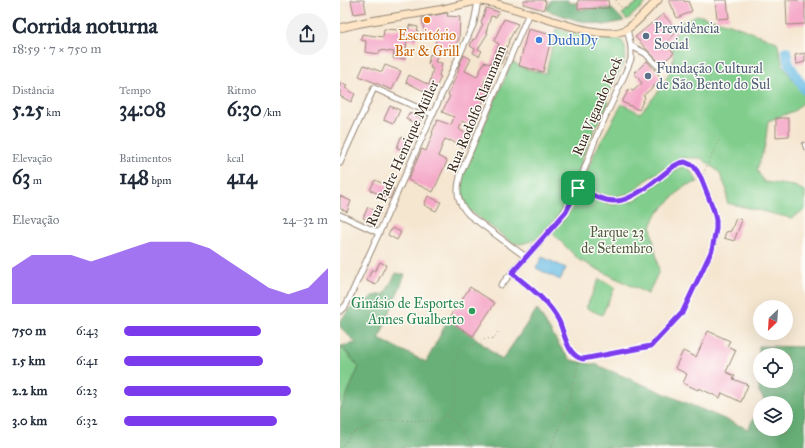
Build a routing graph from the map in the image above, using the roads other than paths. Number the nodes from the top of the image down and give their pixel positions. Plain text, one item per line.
1 (658, 0) edge
2 (479, 1) edge
3 (462, 3) edge
4 (529, 13) junction
5 (340, 28) edge
6 (627, 29) junction
7 (631, 46) junction
8 (658, 66) dead end
9 (432, 114) junction
10 (804, 144) dead end
11 (805, 148) edge
12 (340, 163) edge
13 (578, 188) junction
14 (340, 215) edge
15 (379, 233) junction
16 (526, 257) junction
17 (512, 273) junction
18 (501, 285) dead end
19 (340, 311) edge

1 - 6 main road
2 - 3 main road
2 - 4 main road
2 - 9 street, Rua Padre Henrique Müller
3 - 5 main road
4 - 6 main road
4 - 16 street, Rua Rodolfo Klaumann
6 - 7 street, Rua Vigando Kock
7 - 8 street
7 - 13 street, Rua Vigando Kock
9 - 12 street
9 - 15 street, Rua Padre Henrique Müller
10 - 11 lane
13 - 16 street, Rua Vigando Kock
13 - 17 lane
14 - 15 street
15 - 19 street, Rua Padre Henrique Müller
16 - 17 street, Rua Vigando Kock
17 - 18 street, Rua Vigando Kock

